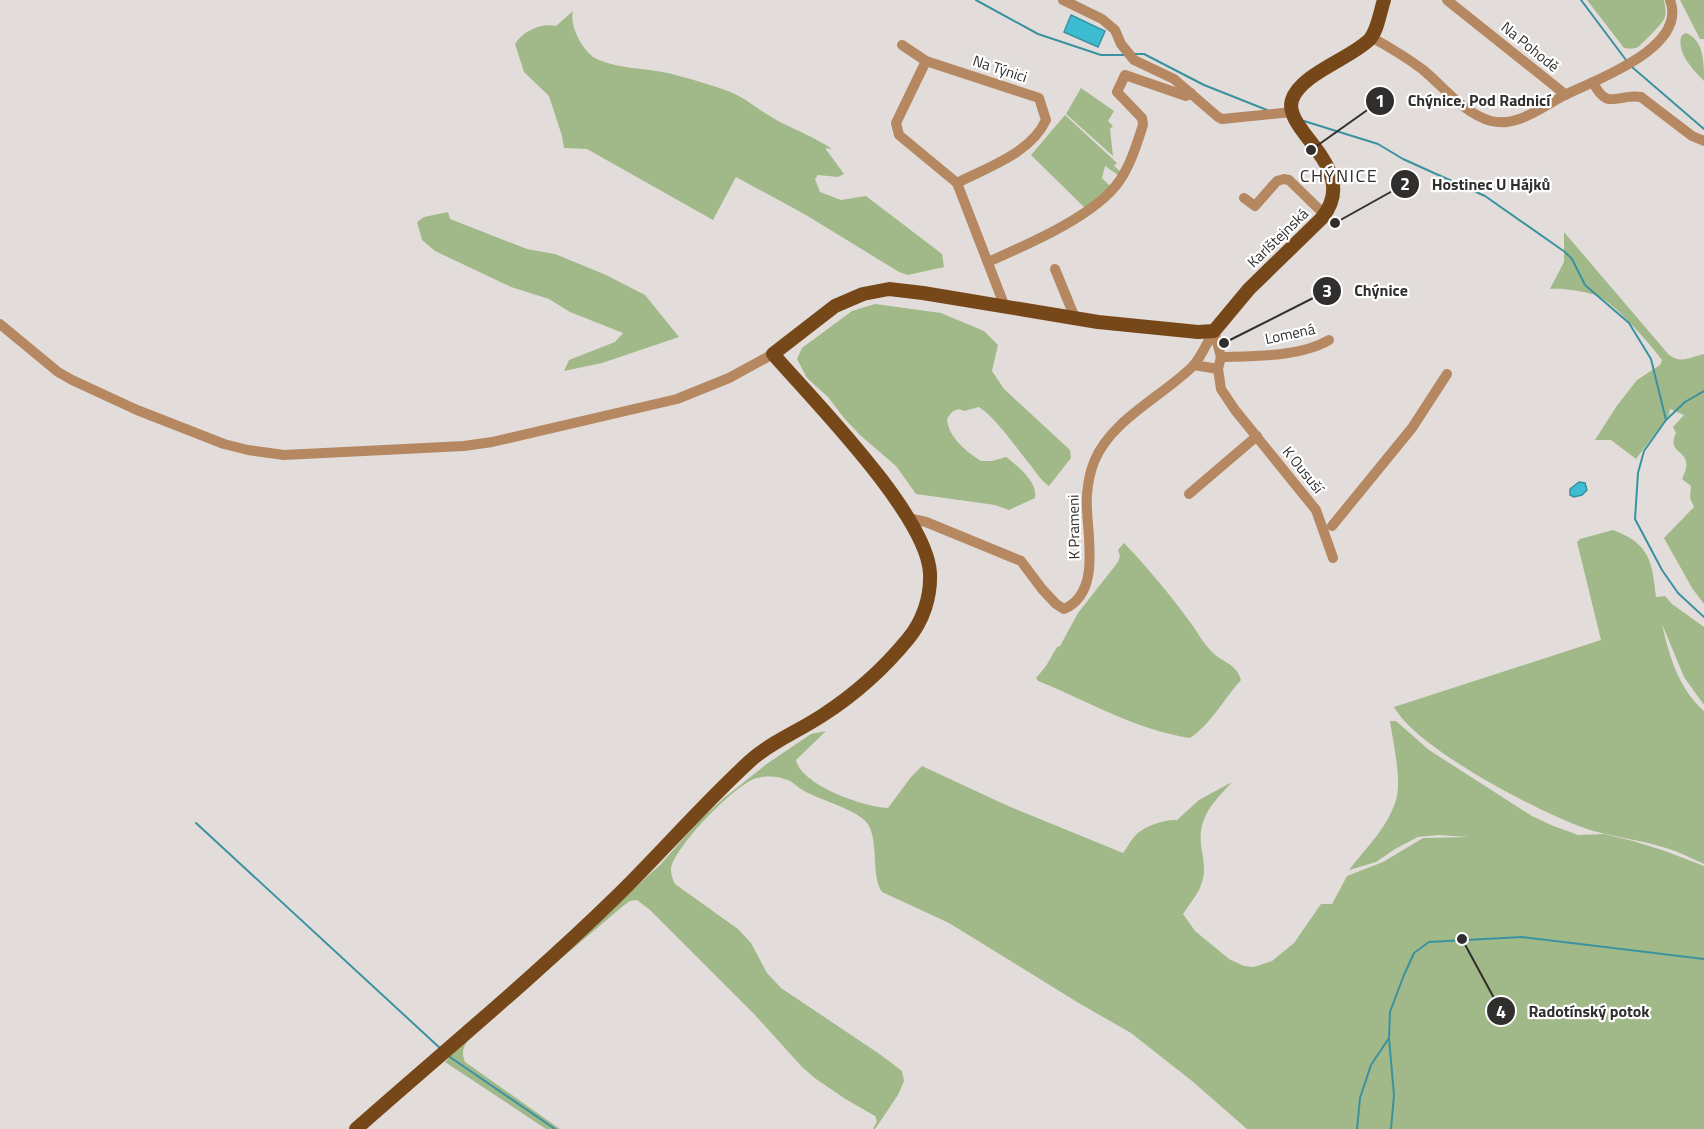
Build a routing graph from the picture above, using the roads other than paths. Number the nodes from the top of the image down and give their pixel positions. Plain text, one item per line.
1 (1062, 0) edge
2 (1384, 0) edge
3 (1447, 0) edge
4 (1670, 0) edge
5 (1371, 37) junction
6 (902, 45) dead end
7 (926, 61) junction
8 (1593, 82) junction
9 (1191, 93) junction
10 (1566, 94) junction
11 (1292, 112) junction
12 (1704, 141) edge
13 (957, 183) junction
14 (1244, 198) dead end
15 (1325, 214) junction
16 (988, 262) junction
17 (1055, 268) dead end
18 (1005, 306) junction
19 (1075, 318) junction
20 (0, 324) edge
21 (1214, 331) junction
22 (1329, 340) dead end
23 (773, 354) junction
24 (1221, 357) junction
25 (1194, 365) junction
26 (1218, 369) junction
27 (1447, 374) dead end
28 (1257, 436) junction
29 (1189, 494) dead end
30 (908, 518) junction
31 (1332, 526) dead end
32 (1333, 558) dead end
33 (356, 1129) edge

1 - 9 street
2 - 5 main road
3 - 10 street, Na Pohodě
4 - 8 street
5 - 10 street
5 - 11 main road
6 - 7 street, Na Týnici
7 - 13 street
7 - 13 street, Na Týnici
8 - 10 street
8 - 12 street
9 - 11 street
9 - 16 street
11 - 15 main road, Karlštejnská
13 - 16 street
14 - 15 street
15 - 21 main road, Karlštejnská
16 - 18 street
17 - 19 street
18 - 19 main road
18 - 23 main road
19 - 21 main road
20 - 23 street
21 - 24 street
21 - 25 street
22 - 24 street, Lomená
23 - 30 main road
24 - 26 street
25 - 26 street
25 - 30 street, K Prameni
26 - 28 street, K Ousuší
27 - 31 street
28 - 29 street
28 - 32 street, K Ousuší
30 - 33 main road

